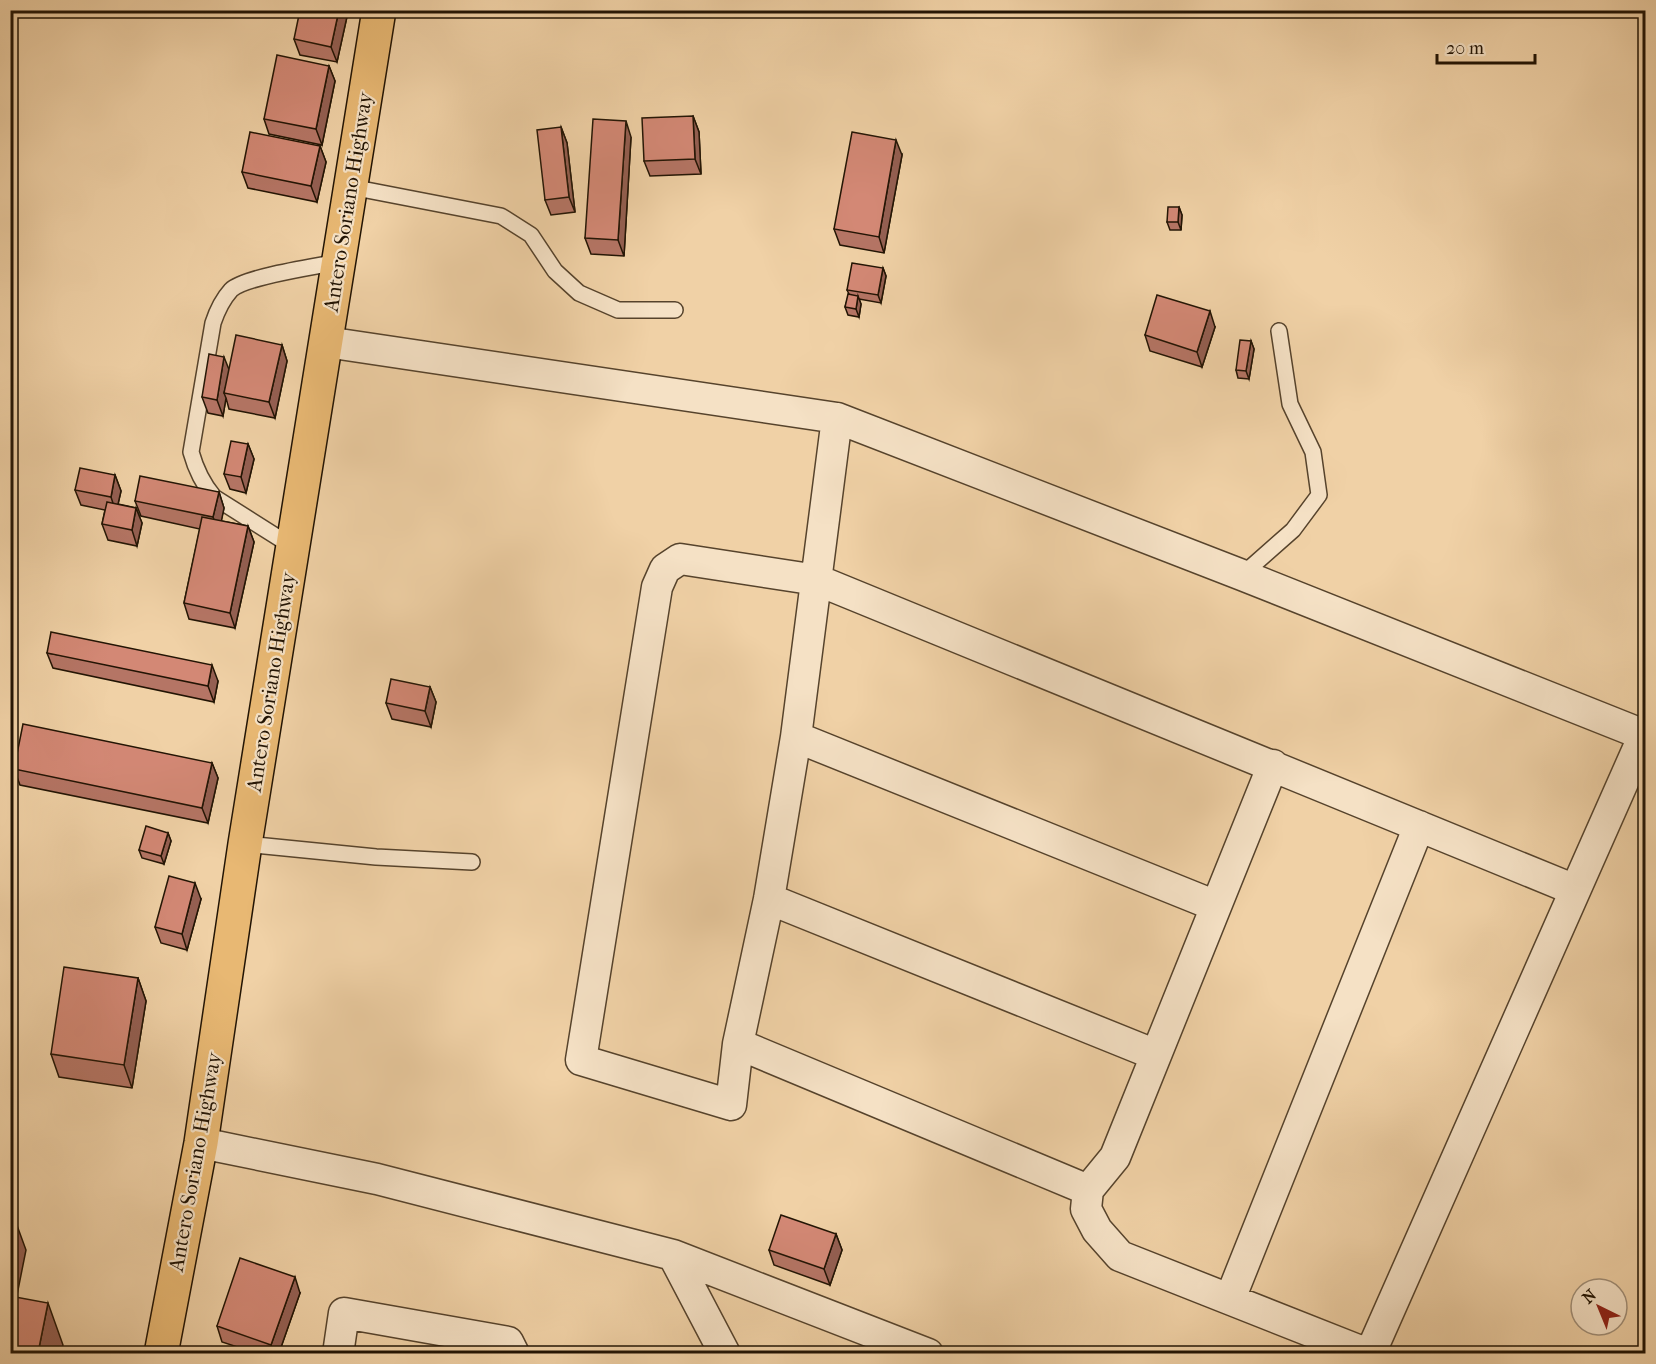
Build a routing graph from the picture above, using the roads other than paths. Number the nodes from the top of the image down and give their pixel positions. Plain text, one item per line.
1 (379, 10) edge
2 (351, 187) junction
3 (339, 262) junction
4 (675, 310) dead end
5 (1279, 331) dead end
6 (326, 342) junction
7 (837, 418) junction
8 (292, 547) junction
9 (1242, 575) junction
10 (817, 580) junction
11 (796, 736) junction
12 (1273, 765) junction
13 (1419, 826) junction
14 (245, 844) junction
15 (472, 862) dead end
16 (1575, 890) junction
17 (769, 899) junction
18 (1216, 906) junction
19 (738, 1044) junction
20 (1156, 1055) junction
21 (201, 1143) junction
22 (1088, 1190) junction
23 (673, 1255) junction
24 (1230, 1299) junction
25 (472, 1345) edge
26 (160, 1353) edge
27 (338, 1353) edge
28 (514, 1353) edge
29 (725, 1353) edge
30 (928, 1353) edge
31 (1369, 1353) edge

1 - 2 main road, Antero Soriano Highway
2 - 3 main road, Antero Soriano Highway
2 - 4 lane
3 - 6 main road, Antero Soriano Highway
3 - 8 lane
5 - 9 lane
6 - 7 street
6 - 8 main road, Antero Soriano Highway
7 - 9 street
7 - 10 street
8 - 14 main road, Antero Soriano Highway
9 - 16 street
10 - 11 street
10 - 12 street
10 - 19 street
11 - 17 street
11 - 18 street
12 - 13 street
12 - 18 street
13 - 16 street
13 - 24 street
14 - 15 lane
14 - 21 main road, Antero Soriano Highway
16 - 31 street
17 - 19 street
17 - 20 street
18 - 20 street
19 - 22 street
20 - 22 street
21 - 23 street
21 - 26 main road, Antero Soriano Highway
22 - 24 street
23 - 29 street
23 - 30 street
24 - 31 street
25 - 27 street
25 - 28 street

